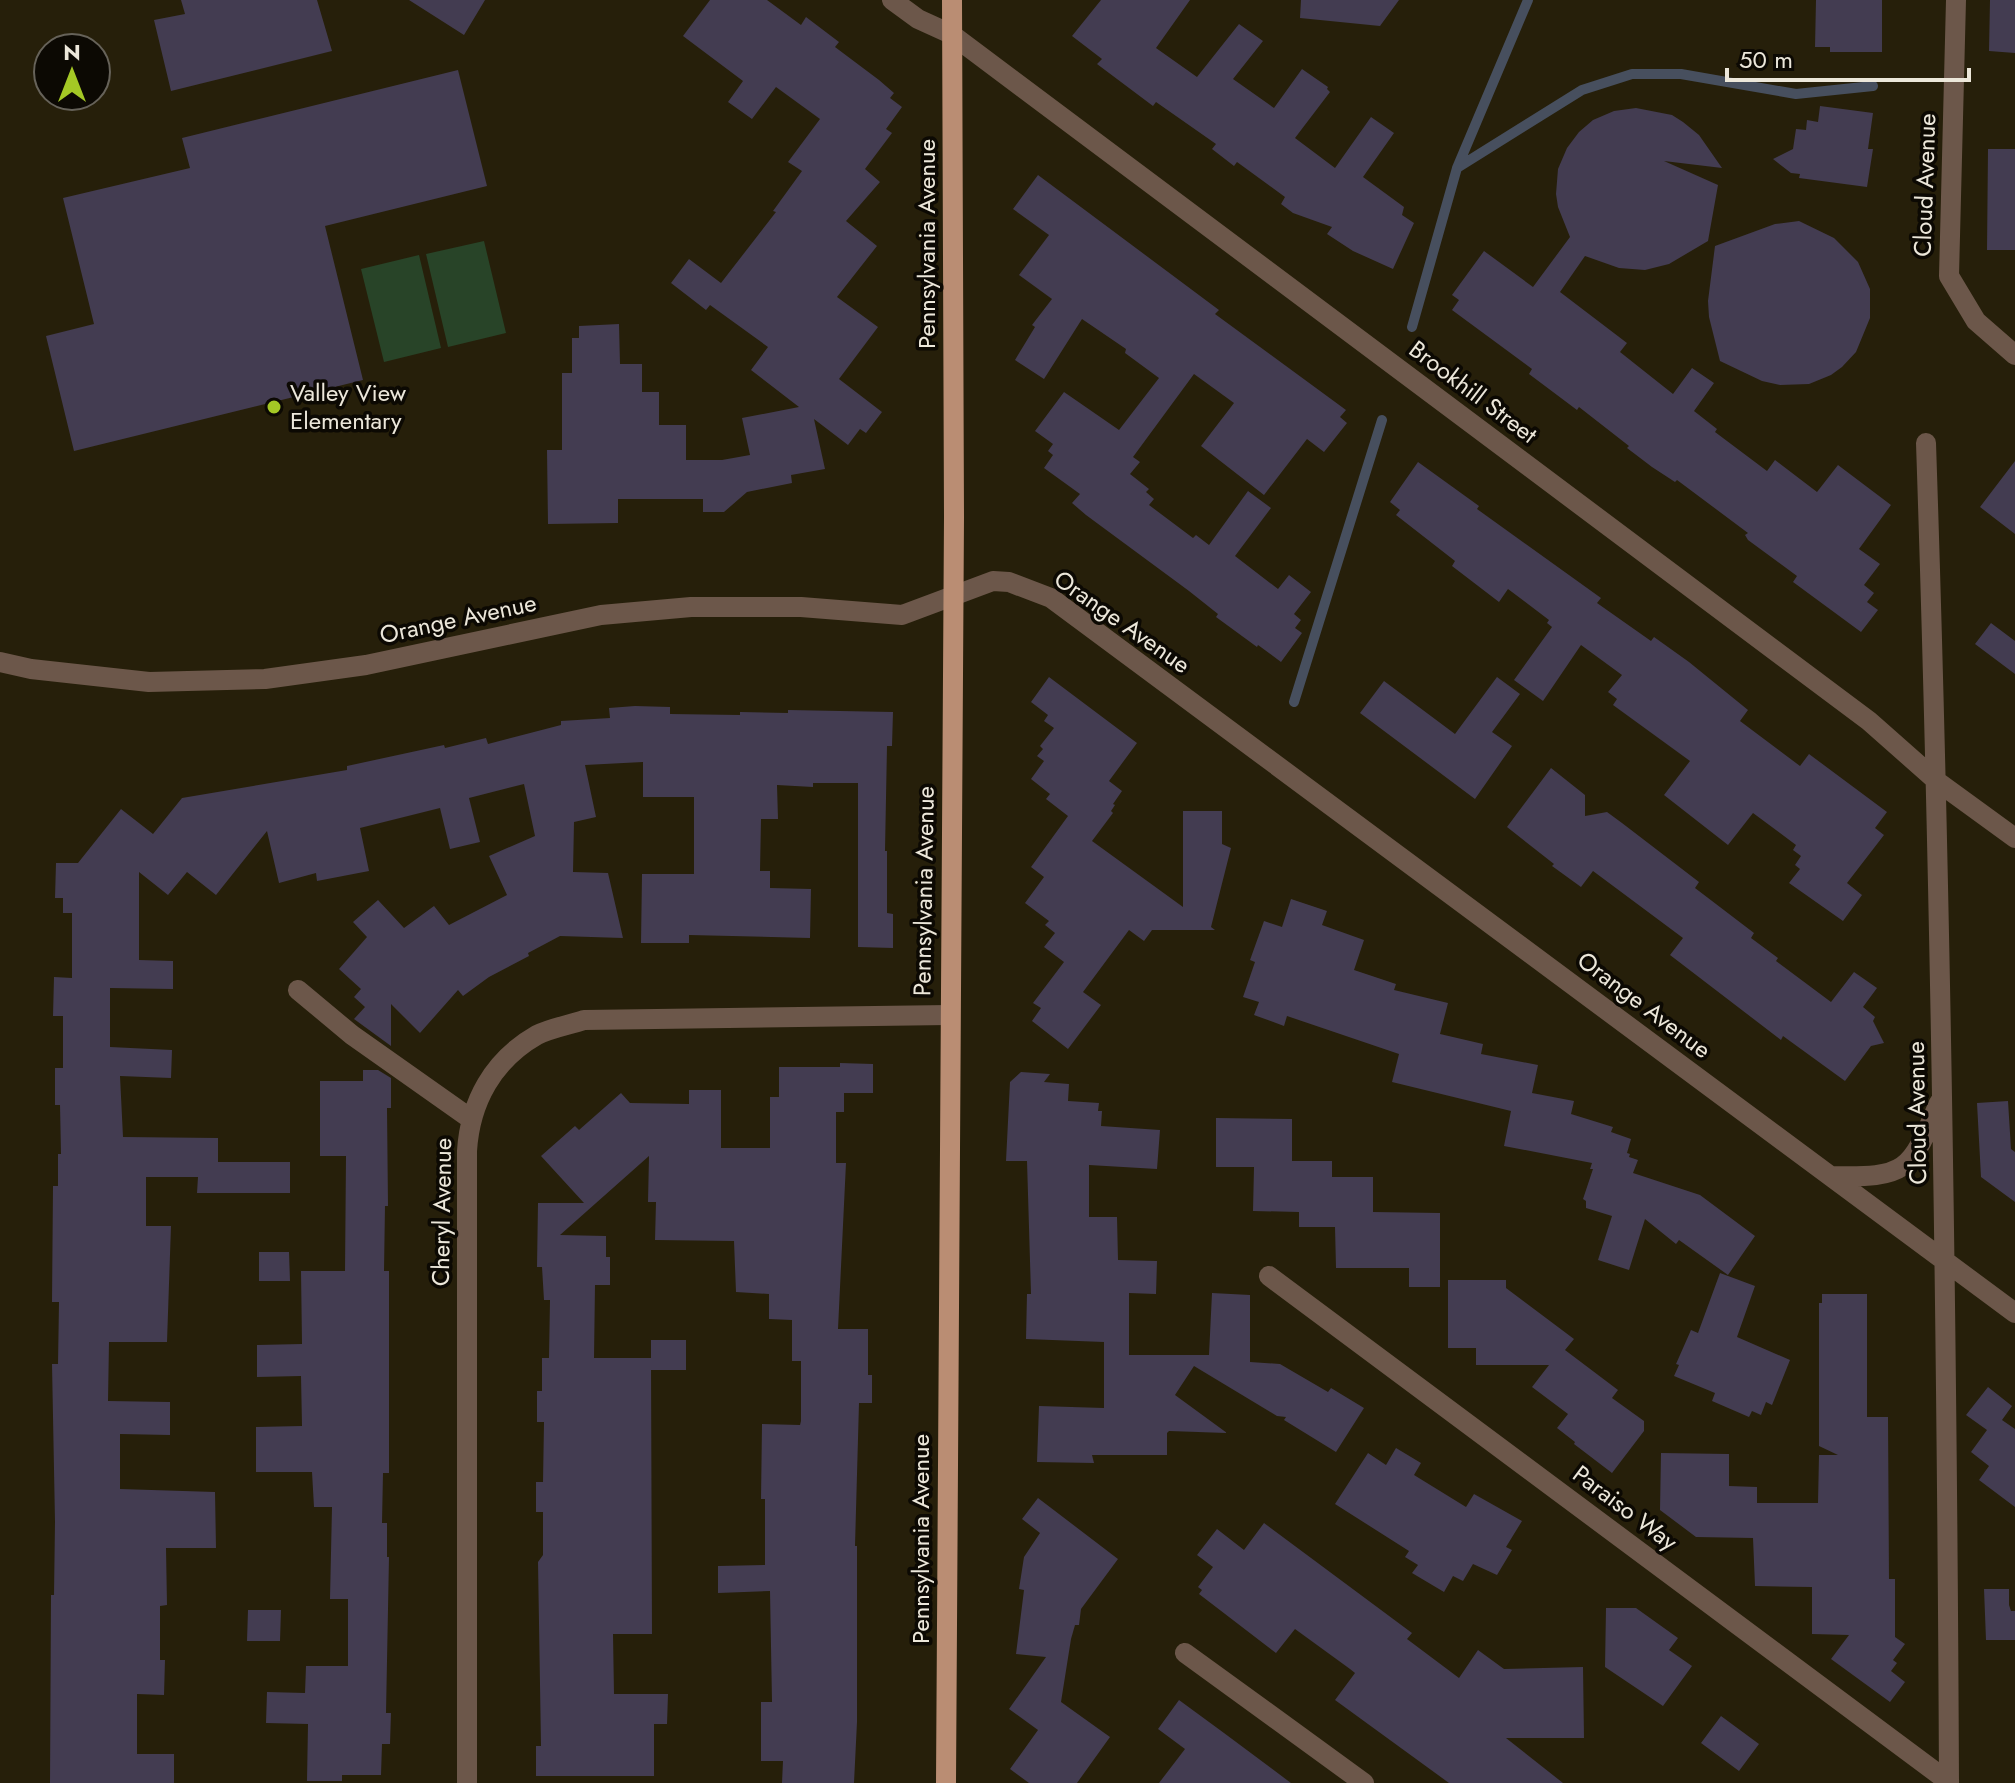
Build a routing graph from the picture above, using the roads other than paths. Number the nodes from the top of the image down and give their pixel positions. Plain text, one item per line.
1 (892, 0) edge
2 (952, 0) edge
3 (1956, 0) edge
4 (951, 34) junction
5 (2015, 355) edge
6 (1926, 443) dead end
7 (953, 596) junction
8 (0, 662) edge
9 (1938, 782) junction
10 (2015, 838) edge
11 (298, 990) dead end
12 (949, 1015) junction
13 (1943, 1094) junction
14 (471, 1119) junction
15 (1831, 1176) junction
16 (1945, 1261) junction
17 (1269, 1276) dead end
18 (2015, 1313) edge
19 (1185, 1653) dead end
20 (1953, 1780) edge
21 (467, 1783) edge
22 (946, 1783) edge
23 (1364, 1783) edge

1 - 4 street, Brookhill Street
2 - 4 main road, Pennsylvania Avenue
3 - 5 street, Cloud Avenue
4 - 7 main road, Pennsylvania Avenue
4 - 9 street, Brookhill Street
6 - 9 street, Cloud Avenue
7 - 8 street, Orange Avenue
7 - 12 main road, Pennsylvania Avenue
7 - 15 street, Orange Avenue
9 - 10 street, Brookhill Street
9 - 13 street, Cloud Avenue
11 - 14 street
12 - 14 street, Cheryl Avenue
12 - 22 main road, Pennsylvania Avenue
13 - 15 street
13 - 16 street, Cloud Avenue
14 - 21 street, Cheryl Avenue
15 - 16 street, Orange Avenue
16 - 18 street, Orange Avenue
16 - 20 street, Cloud Avenue
17 - 20 street, Paraiso Way
19 - 23 street

